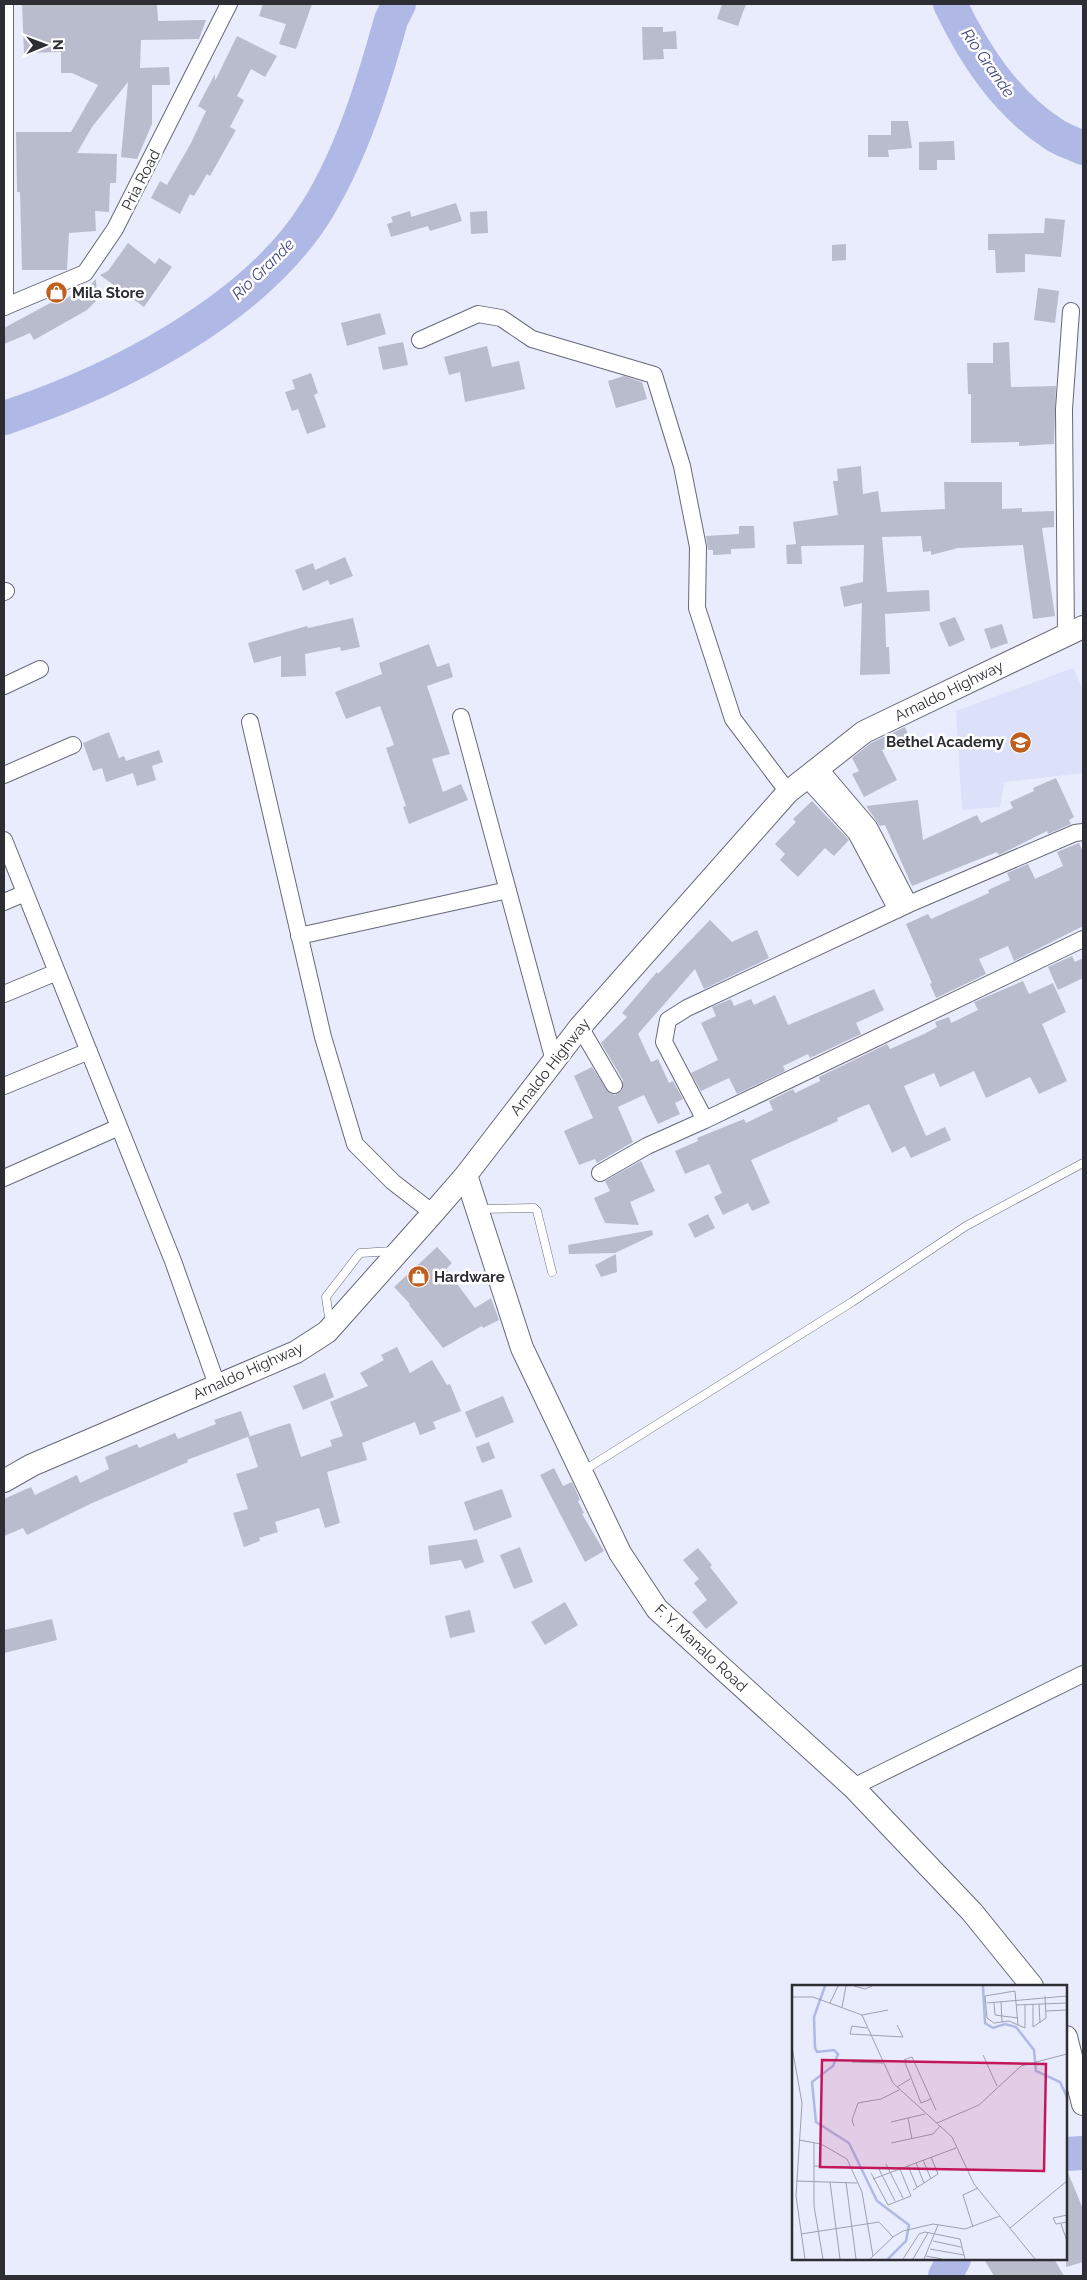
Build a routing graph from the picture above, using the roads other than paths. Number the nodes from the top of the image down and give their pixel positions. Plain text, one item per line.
1 (5, 4) edge
2 (229, 4) edge
3 (4, 307) edge
4 (1071, 310) dead end
5 (420, 340) dead end
6 (1075, 631) edge
7 (40, 669) dead end
8 (4, 686) edge
9 (461, 717) dead end
10 (250, 722) dead end
11 (73, 745) dead end
12 (813, 773) junction
13 (4, 775) edge
14 (788, 792) junction
15 (1083, 832) edge
16 (4, 840) edge
17 (508, 890) junction
18 (25, 892) junction
19 (4, 902) edge
20 (903, 907) junction
21 (299, 936) junction
22 (1083, 939) edge
23 (57, 972) junction
24 (4, 994) edge
25 (580, 1028) junction
26 (89, 1051) junction
27 (554, 1061) junction
28 (614, 1085) dead end
29 (4, 1086) edge
30 (705, 1120) junction
31 (119, 1127) junction
32 (1083, 1163) edge
33 (600, 1173) dead end
34 (466, 1175) junction
35 (4, 1178) edge
36 (477, 1209) junction
37 (433, 1213) junction
38 (552, 1272) dead end
39 (217, 1385) junction
40 (582, 1472) junction
41 (4, 1481) edge
42 (1083, 1674) edge
43 (853, 1787) junction
44 (1031, 1985) edge
45 (1067, 2041) edge
46 (1083, 2104) edge

1 - 3 street
2 - 3 street, Pria Road
4 - 6 street
5 - 14 street
6 - 12 main road, Arnaldo Highway
7 - 8 street
9 - 17 street
10 - 21 street
11 - 13 street
12 - 14 main road, Arnaldo Highway
12 - 20 street
14 - 25 main road, Arnaldo Highway
15 - 20 street
16 - 18 street
17 - 21 street
17 - 27 street
18 - 19 street
18 - 23 street
20 - 30 street
21 - 37 street
22 - 30 street
23 - 24 street
23 - 26 street
25 - 27 main road, Arnaldo Highway
25 - 28 street
26 - 29 street
26 - 31 street
27 - 34 main road, Arnaldo Highway
30 - 33 street
31 - 35 street
31 - 39 street
32 - 40 lane
34 - 36 main road, F. Y. Manalo Road
34 - 37 main road, Arnaldo Highway
36 - 38 lane
36 - 40 main road, F. Y. Manalo Road
37 - 39 main road, Arnaldo Highway
39 - 41 main road, Arnaldo Highway
40 - 43 main road, F. Y. Manalo Road
42 - 43 street
43 - 44 main road, F. Y. Manalo Road
45 - 46 main road

